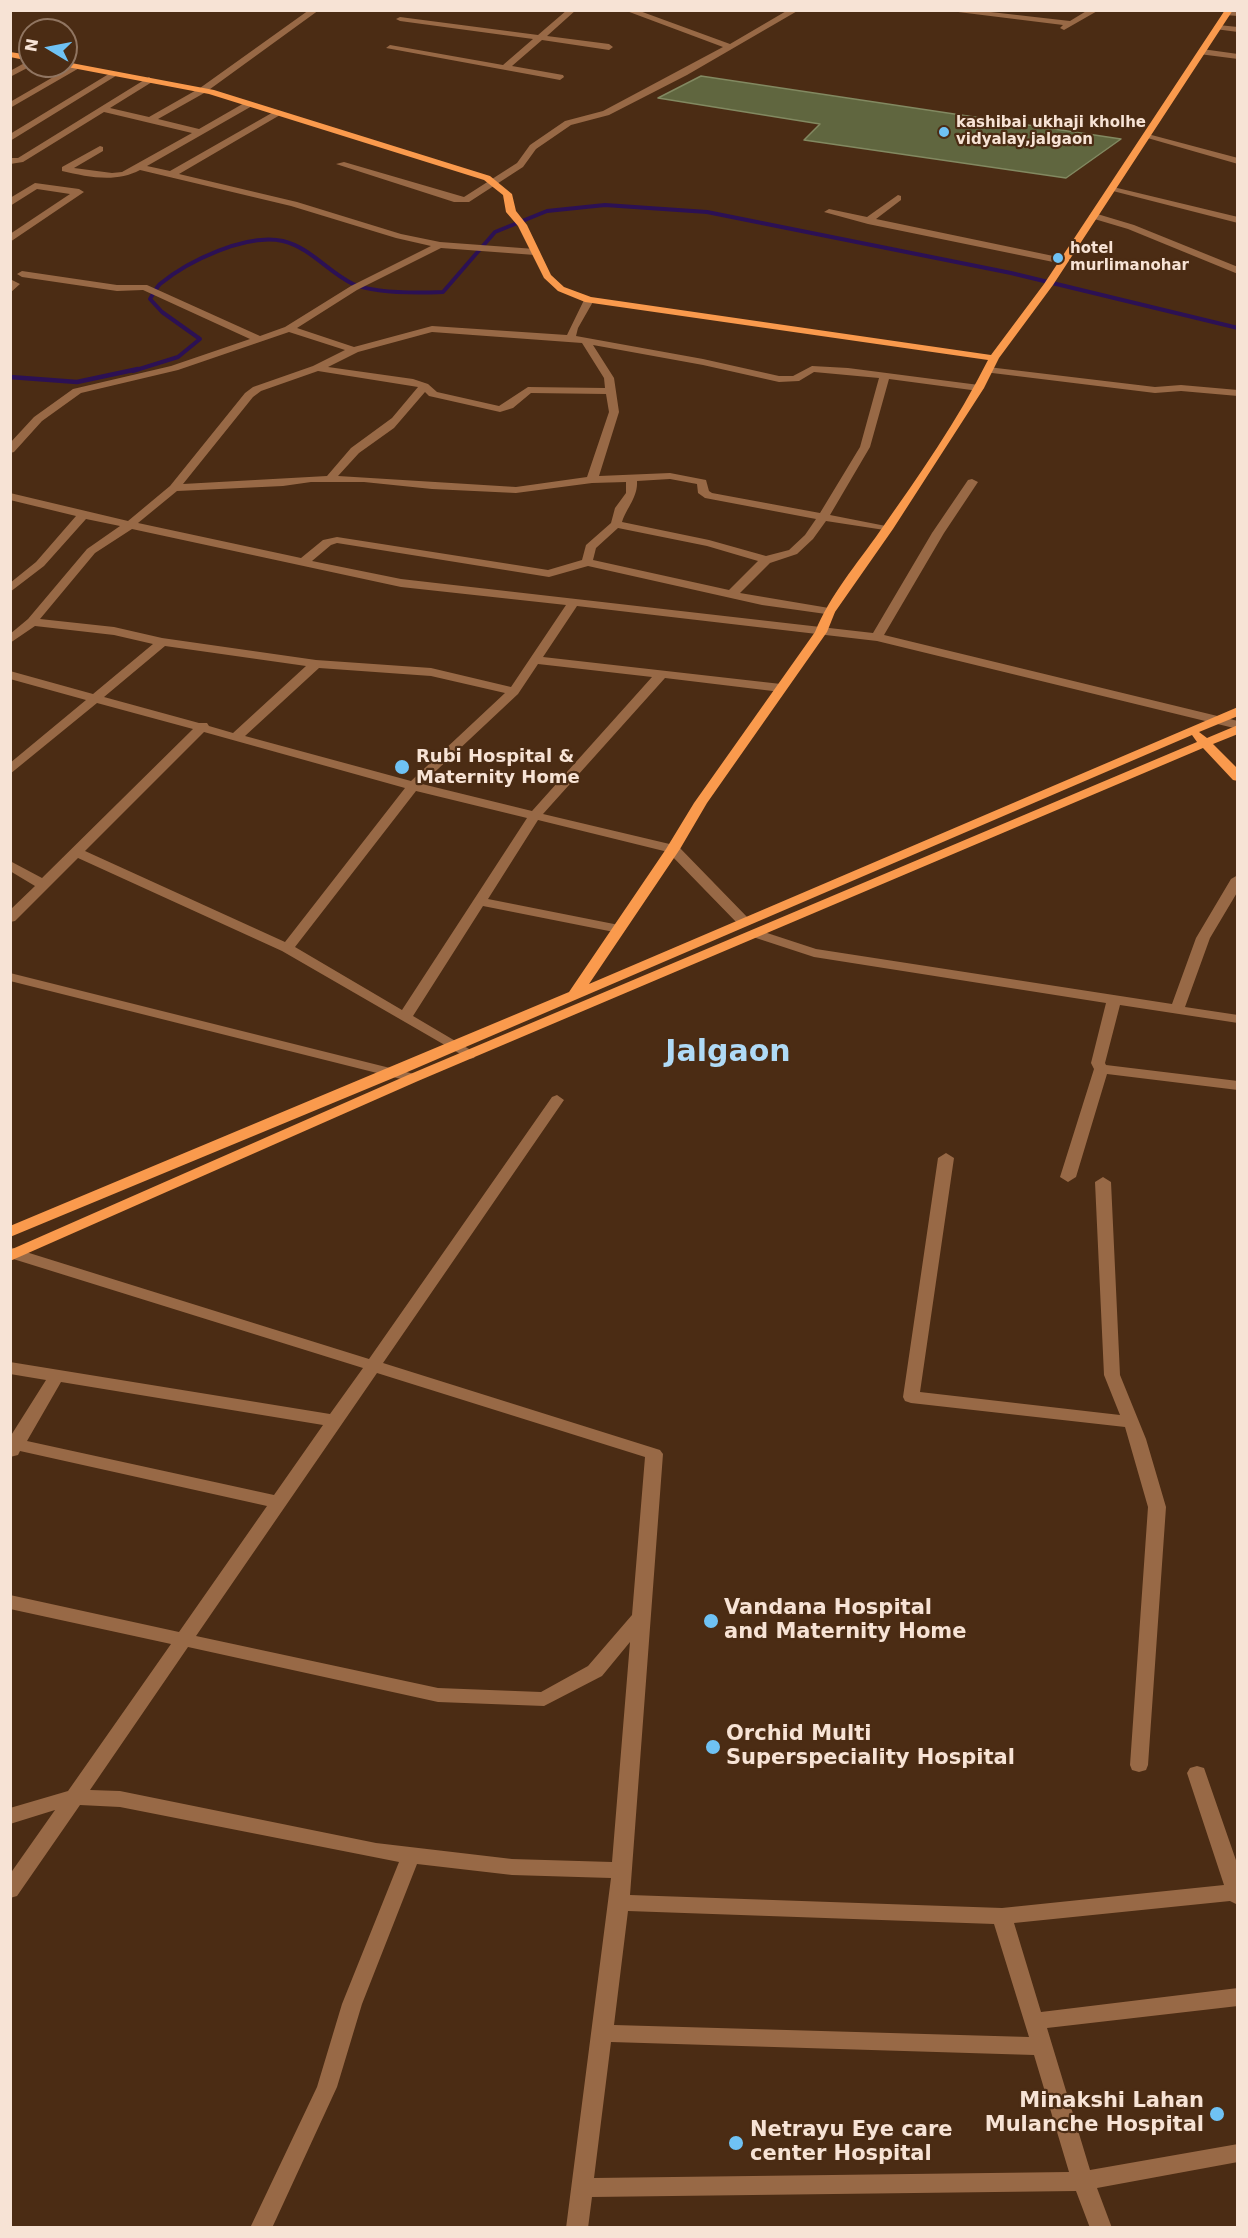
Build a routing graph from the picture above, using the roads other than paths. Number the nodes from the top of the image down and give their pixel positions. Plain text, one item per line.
1 (315, 10) edge
2 (572, 10) edge
3 (628, 10) edge
4 (795, 10) edge
5 (946, 10) edge
6 (1095, 10) edge
7 (1231, 12) edge
8 (996, 13) edge
9 (400, 19) dead end
10 (1072, 24) junction
11 (1218, 27) junction
12 (1238, 30) edge
13 (1057, 33) dead end
14 (541, 38) junction
15 (609, 47) dead end
16 (731, 47) junction
17 (390, 48) dead end
18 (1202, 52) junction
19 (1238, 57) edge
20 (78, 67) edge
21 (506, 68) junction
22 (115, 74) junction
23 (560, 77) dead end
24 (58, 78) edge
25 (148, 80) junction
26 (203, 90) junction
27 (249, 104) junction
28 (10, 106) edge
29 (102, 110) junction
30 (277, 113) junction
31 (150, 120) junction
32 (201, 132) junction
33 (13, 134) edge
34 (1147, 135) junction
35 (100, 149) dead end
36 (10, 161) edge
37 (1238, 161) edge
38 (341, 164) dead end
39 (141, 167) junction
40 (172, 174) junction
41 (495, 182) junction
42 (1112, 188) junction
43 (898, 198) dead end
44 (10, 203) edge
45 (829, 212) dead end
46 (1094, 216) junction
47 (1238, 220) edge
48 (868, 221) junction
49 (10, 227) edge
50 (25, 229) junction
51 (10, 239) edge
52 (440, 245) junction
53 (535, 252) junction
54 (1064, 261) junction
55 (1238, 271) edge
56 (22, 274) dead end
57 (10, 282) edge
58 (10, 290) edge
59 (590, 300) junction
60 (289, 329) junction
61 (257, 338) junction
62 (571, 338) junction
63 (585, 340) junction
64 (354, 350) junction
65 (991, 364) junction
66 (317, 368) junction
67 (884, 378) junction
68 (424, 386) junction
69 (979, 388) junction
70 (612, 391) junction
71 (1238, 393) edge
72 (10, 450) edge
73 (631, 478) junction
74 (330, 479) junction
75 (592, 480) junction
76 (972, 482) dead end
77 (174, 488) junction
78 (10, 496) edge
79 (83, 515) junction
80 (823, 517) junction
81 (131, 524) junction
82 (616, 524) junction
83 (887, 529) junction
84 (766, 560) junction
85 (305, 561) junction
86 (587, 562) junction
87 (10, 589) edge
88 (733, 593) junction
89 (762, 601) junction
90 (573, 603) junction
91 (830, 612) junction
92 (32, 622) junction
93 (746, 623) junction
94 (821, 632) junction
95 (877, 637) junction
96 (10, 640) edge
97 (162, 642) junction
98 (534, 660) junction
99 (316, 664) junction
100 (10, 675) edge
101 (661, 675) junction
102 (781, 688) junction
103 (514, 691) junction
104 (98, 698) junction
105 (1238, 711) edge
106 (1217, 720) junction
107 (203, 726) junction
108 (1238, 727) edge
109 (1192, 731) junction
110 (237, 736) junction
111 (1204, 742) junction
112 (10, 770) edge
113 (1238, 777) edge
114 (413, 786) junction
115 (535, 816) junction
116 (674, 849) junction
117 (76, 852) junction
118 (10, 864) edge
119 (1238, 879) edge
120 (42, 884) junction
121 (481, 902) junction
122 (10, 918) edge
123 (744, 922) junction
124 (619, 929) junction
125 (758, 934) junction
126 (287, 948) junction
127 (10, 977) edge
128 (575, 994) junction
129 (1114, 1000) junction
130 (1177, 1010) junction
131 (405, 1017) junction
132 (560, 1017) junction
133 (1238, 1019) edge
134 (454, 1047) junction
135 (469, 1055) junction
136 (1101, 1069) junction
137 (393, 1073) junction
138 (413, 1078) junction
139 (1238, 1086) edge
140 (557, 1100) dead end
141 (946, 1158) dead end
142 (1068, 1177) dead end
143 (1103, 1182) dead end
144 (10, 1232) edge
145 (12, 1254) edge
146 (374, 1366) junction
147 (10, 1368) edge
148 (57, 1376) junction
149 (335, 1421) junction
150 (1131, 1422) junction
151 (12, 1447) edge
152 (278, 1502) junction
153 (10, 1602) edge
154 (640, 1617) junction
155 (183, 1640) junction
156 (1139, 1766) dead end
157 (1197, 1773) dead end
158 (74, 1797) junction
159 (10, 1816) edge
160 (411, 1855) junction
161 (620, 1870) junction
162 (10, 1890) edge
163 (1237, 1894) edge
164 (619, 1903) junction
165 (1002, 1916) junction
166 (1238, 1997) edge
167 (1035, 2021) junction
168 (602, 2033) junction
169 (1042, 2046) junction
170 (1238, 2153) edge
171 (1083, 2181) junction
172 (582, 2188) junction
173 (261, 2228) edge
174 (577, 2228) edge
175 (1101, 2228) edge

1 - 26 street
2 - 14 street
3 - 16 street
4 - 16 street
5 - 8 street
6 - 10 street
7 - 11 main road
8 - 10 street
9 - 14 street
10 - 13 street
11 - 12 street
11 - 18 main road
14 - 15 street
14 - 21 street
16 - 41 street
17 - 21 street
18 - 19 street
18 - 34 main road
20 - 22 main road
21 - 23 street
22 - 25 main road
22 - 33 street
24 - 28 street
25 - 26 main road
25 - 29 street
26 - 27 main road
26 - 31 street
27 - 30 main road
27 - 32 street
29 - 31 street
29 - 36 street
30 - 40 street
30 - 41 main road
31 - 32 street
32 - 39 street
34 - 37 street
34 - 42 main road
35 - 39 street
38 - 41 street
39 - 40 street
40 - 52 street
41 - 53 main road
42 - 46 main road
42 - 47 street
43 - 48 street
44 - 50 street
45 - 48 street
46 - 54 main road
46 - 55 street
48 - 54 street
49 - 50 street
50 - 51 street
52 - 53 street
52 - 60 street
53 - 59 main road
54 - 65 main road
56 - 61 street
57 - 58 street
59 - 62 street
59 - 65 main road
60 - 61 street
60 - 64 street
61 - 72 street
62 - 63 street
62 - 64 street
63 - 67 street
63 - 70 street
64 - 66 street
65 - 69 main road
65 - 71 street
66 - 68 street
66 - 77 street
67 - 69 street
67 - 80 street
68 - 70 street
68 - 74 street
69 - 83 main road
70 - 75 street
73 - 75 street
73 - 80 street
73 - 82 street
74 - 75 street
74 - 77 street
76 - 95 street
77 - 81 street
78 - 79 street
79 - 81 street
79 - 87 street
80 - 83 street
80 - 84 street
81 - 85 street
81 - 92 street
82 - 84 street
82 - 86 street
83 - 91 main road
84 - 88 street
85 - 86 street
85 - 90 street
86 - 88 street
88 - 89 street
89 - 91 street
89 - 93 street
90 - 93 street
90 - 98 street
91 - 94 main road
92 - 96 street
92 - 97 street
93 - 94 street
94 - 95 street
94 - 102 main road
95 - 106 street
97 - 99 street
97 - 104 street
98 - 101 street
98 - 103 street
99 - 103 street
99 - 110 street
100 - 104 street
101 - 102 street
101 - 115 street
102 - 116 main road
103 - 114 street
104 - 107 street
104 - 112 street
105 - 106 main road
106 - 108 street
106 - 109 main road
107 - 110 street
107 - 117 street
108 - 111 main road
109 - 111 main road
109 - 123 main road
110 - 114 street
111 - 113 main road
111 - 125 main road
114 - 115 street
114 - 126 street
115 - 116 street
115 - 121 street
116 - 123 street
116 - 124 main road
117 - 120 street
117 - 126 street
118 - 120 street
119 - 130 street
120 - 122 street
121 - 124 street
121 - 131 street
123 - 128 main road
124 - 128 main road
125 - 129 street
125 - 132 main road
126 - 131 street
127 - 137 street
128 - 132 main road
128 - 134 main road
129 - 130 street
129 - 136 street
130 - 133 street
131 - 134 street
132 - 135 main road
134 - 135 street
134 - 137 main road
135 - 138 main road
136 - 139 street
136 - 142 street
137 - 138 street
137 - 144 main road
138 - 145 main road
140 - 146 street
141 - 150 street
143 - 150 street
145 - 146 street
146 - 149 street
146 - 154 street
147 - 148 street
148 - 149 street
148 - 151 street
149 - 152 street
150 - 156 street
151 - 152 street
152 - 155 street
153 - 155 street
154 - 155 street
154 - 161 street
155 - 158 street
157 - 163 street
158 - 159 street
158 - 160 street
158 - 162 street
160 - 161 street
160 - 173 street
161 - 164 street
163 - 165 street
164 - 165 street
164 - 168 street
165 - 167 street
166 - 167 street
167 - 169 street
168 - 169 street
168 - 172 street
169 - 171 street
170 - 171 street
171 - 172 street
171 - 175 street
172 - 174 street

